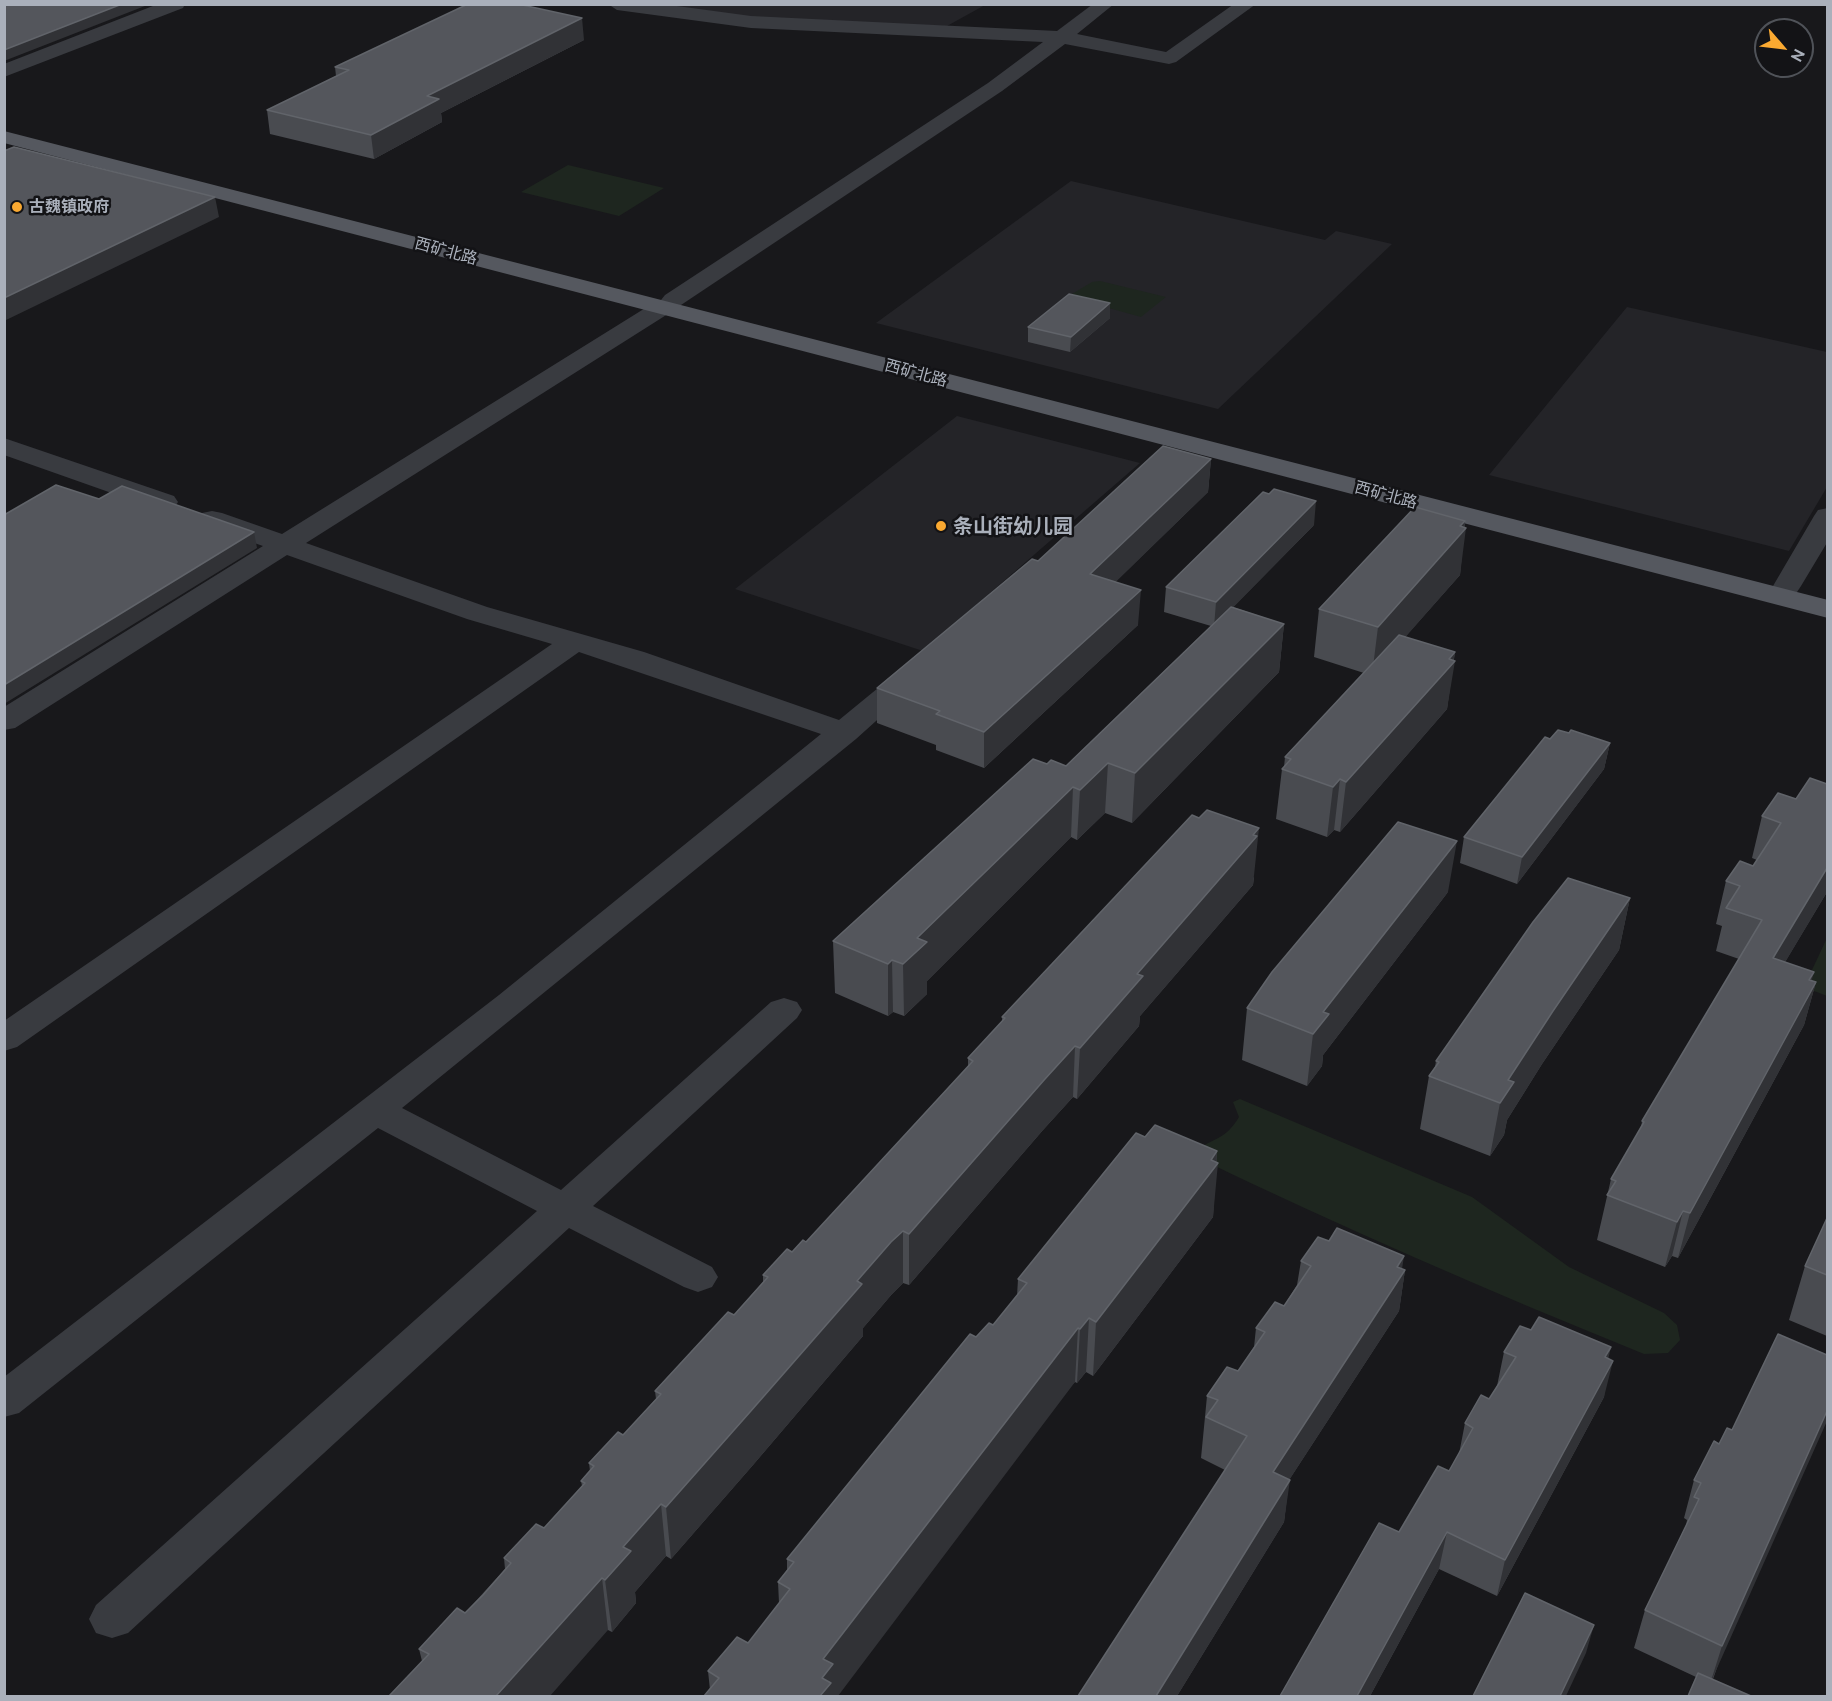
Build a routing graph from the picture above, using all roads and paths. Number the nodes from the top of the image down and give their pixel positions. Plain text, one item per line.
1 (176, 4) edge
2 (617, 4) edge
3 (1105, 4) edge
4 (1247, 4) edge
5 (1060, 37) junction
6 (4, 71) edge
7 (4, 128) edge
8 (4, 137) edge
9 (668, 303) junction
10 (1184, 442) junction
11 (4, 446) edge
12 (1157, 465) edge
13 (1827, 516) edge
14 (285, 545) junction
15 (1787, 586) junction
16 (1827, 597) edge
17 (1827, 609) edge
18 (575, 641) junction
19 (932, 658) edge
20 (4, 721) edge
21 (845, 732) junction
22 (784, 1010) dead end
23 (4, 1040) edge
24 (374, 1110) junction
25 (565, 1208) junction
26 (698, 1277) dead end
27 (4, 1401) edge
28 (112, 1619) dead end

1 - 6 street
2 - 5 street
3 - 5 street
4 - 5 street
5 - 9 street
7 - 9 main road, 西矿北路
8 - 9 main road, 西矿北路
9 - 10 main road, 西矿北路
9 - 14 street
9 - 15 main road, 西矿北路
10 - 12 street
10 - 17 main road, 西矿北路
11 - 14 street
13 - 15 street
14 - 18 street
14 - 20 street
15 - 16 main road, 西矿北路
18 - 21 street
18 - 23 street
19 - 21 street
21 - 24 street
22 - 25 street
24 - 25 street
24 - 27 street
25 - 26 street
25 - 28 street

